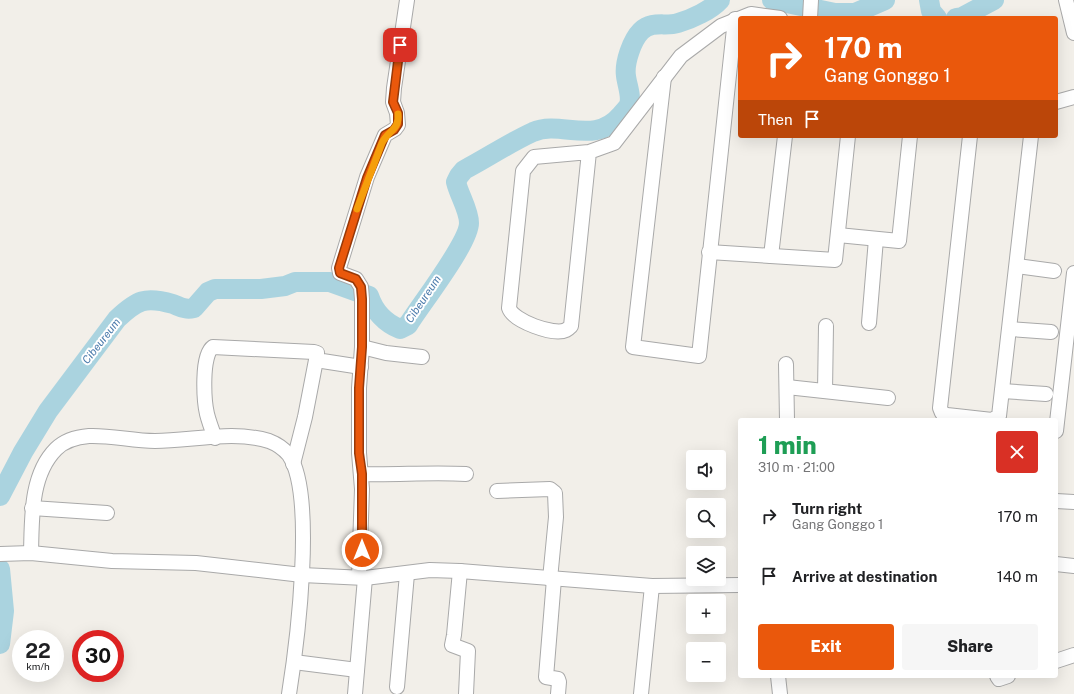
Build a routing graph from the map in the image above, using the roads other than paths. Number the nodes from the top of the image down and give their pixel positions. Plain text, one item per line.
1 (1066, 0) edge
2 (407, 1) edge
3 (745, 16) edge
4 (766, 16) edge
5 (738, 18) edge
6 (735, 19) junction
7 (1074, 33) edge
8 (664, 76) junction
9 (1074, 97) edge
10 (1058, 101) edge
11 (785, 138) edge
12 (848, 138) edge
13 (910, 138) edge
14 (970, 138) edge
15 (1031, 138) edge
16 (588, 152) junction
17 (838, 235) junction
18 (876, 238) junction
19 (709, 252) junction
20 (771, 256) junction
21 (1017, 266) junction
22 (1054, 270) dead end
23 (1074, 273) edge
24 (869, 323) dead end
25 (826, 326) dead end
26 (1010, 329) junction
27 (1052, 332) dead end
28 (362, 347) junction
29 (422, 357) dead end
30 (316, 360) junction
31 (786, 364) dead end
32 (361, 367) junction
33 (1068, 375) edge
34 (787, 387) junction
35 (825, 391) junction
36 (1002, 391) junction
37 (1046, 394) dead end
38 (888, 398) dead end
39 (787, 418) edge
40 (974, 418) edge
41 (996, 418) edge
42 (1058, 422) edge
43 (215, 438) junction
44 (293, 464) junction
45 (362, 474) junction
46 (466, 474) dead end
47 (497, 491) dead end
48 (1058, 501) edge
49 (1074, 502) edge
50 (32, 508) junction
51 (107, 513) dead end
52 (4, 553) edge
53 (31, 553) junction
54 (1058, 564) edge
55 (1074, 566) edge
56 (460, 570) junction
57 (407, 574) junction
58 (302, 575) junction
59 (362, 578) junction
60 (552, 579) junction
61 (738, 585) edge
62 (652, 586) junction
63 (1074, 655) edge
64 (1058, 660) edge
65 (294, 662) junction
66 (357, 670) junction
67 (778, 678) edge
68 (397, 688) dead end
69 (289, 694) edge
70 (355, 694) edge
71 (466, 694) edge
72 (558, 694) edge
73 (641, 694) edge
74 (780, 694) edge

1 - 7 street
2 - 28 street
3 - 4 street
5 - 6 street
6 - 8 street
6 - 19 street
8 - 16 street
8 - 19 street
9 - 10 street
11 - 20 street
12 - 17 street
13 - 18 street
14 - 40 street
15 - 21 street
16 - 16 street
17 - 18 street
17 - 20 street
18 - 24 street
19 - 20 street
21 - 22 street
21 - 26 street
23 - 33 street
25 - 35 street
26 - 27 street
26 - 36 street
28 - 29 street
28 - 32 street
30 - 32 street
30 - 43 street
30 - 44 street
31 - 34 street
32 - 45 street
33 - 42 street
34 - 35 street
34 - 39 street
35 - 38 street
36 - 37 street
36 - 41 street
43 - 44 street
43 - 50 street
44 - 58 street
45 - 46 street
45 - 59 street
47 - 60 street
48 - 49 street
50 - 51 street
50 - 53 street
52 - 53 street
53 - 58 street
54 - 55 street
56 - 57 street
56 - 60 street
56 - 71 street
57 - 59 street
57 - 68 street
58 - 59 street
58 - 65 street
59 - 66 street
60 - 62 street
60 - 72 street
61 - 62 street
62 - 73 street
63 - 64 street
65 - 66 street
65 - 69 street
66 - 70 street
67 - 74 street

